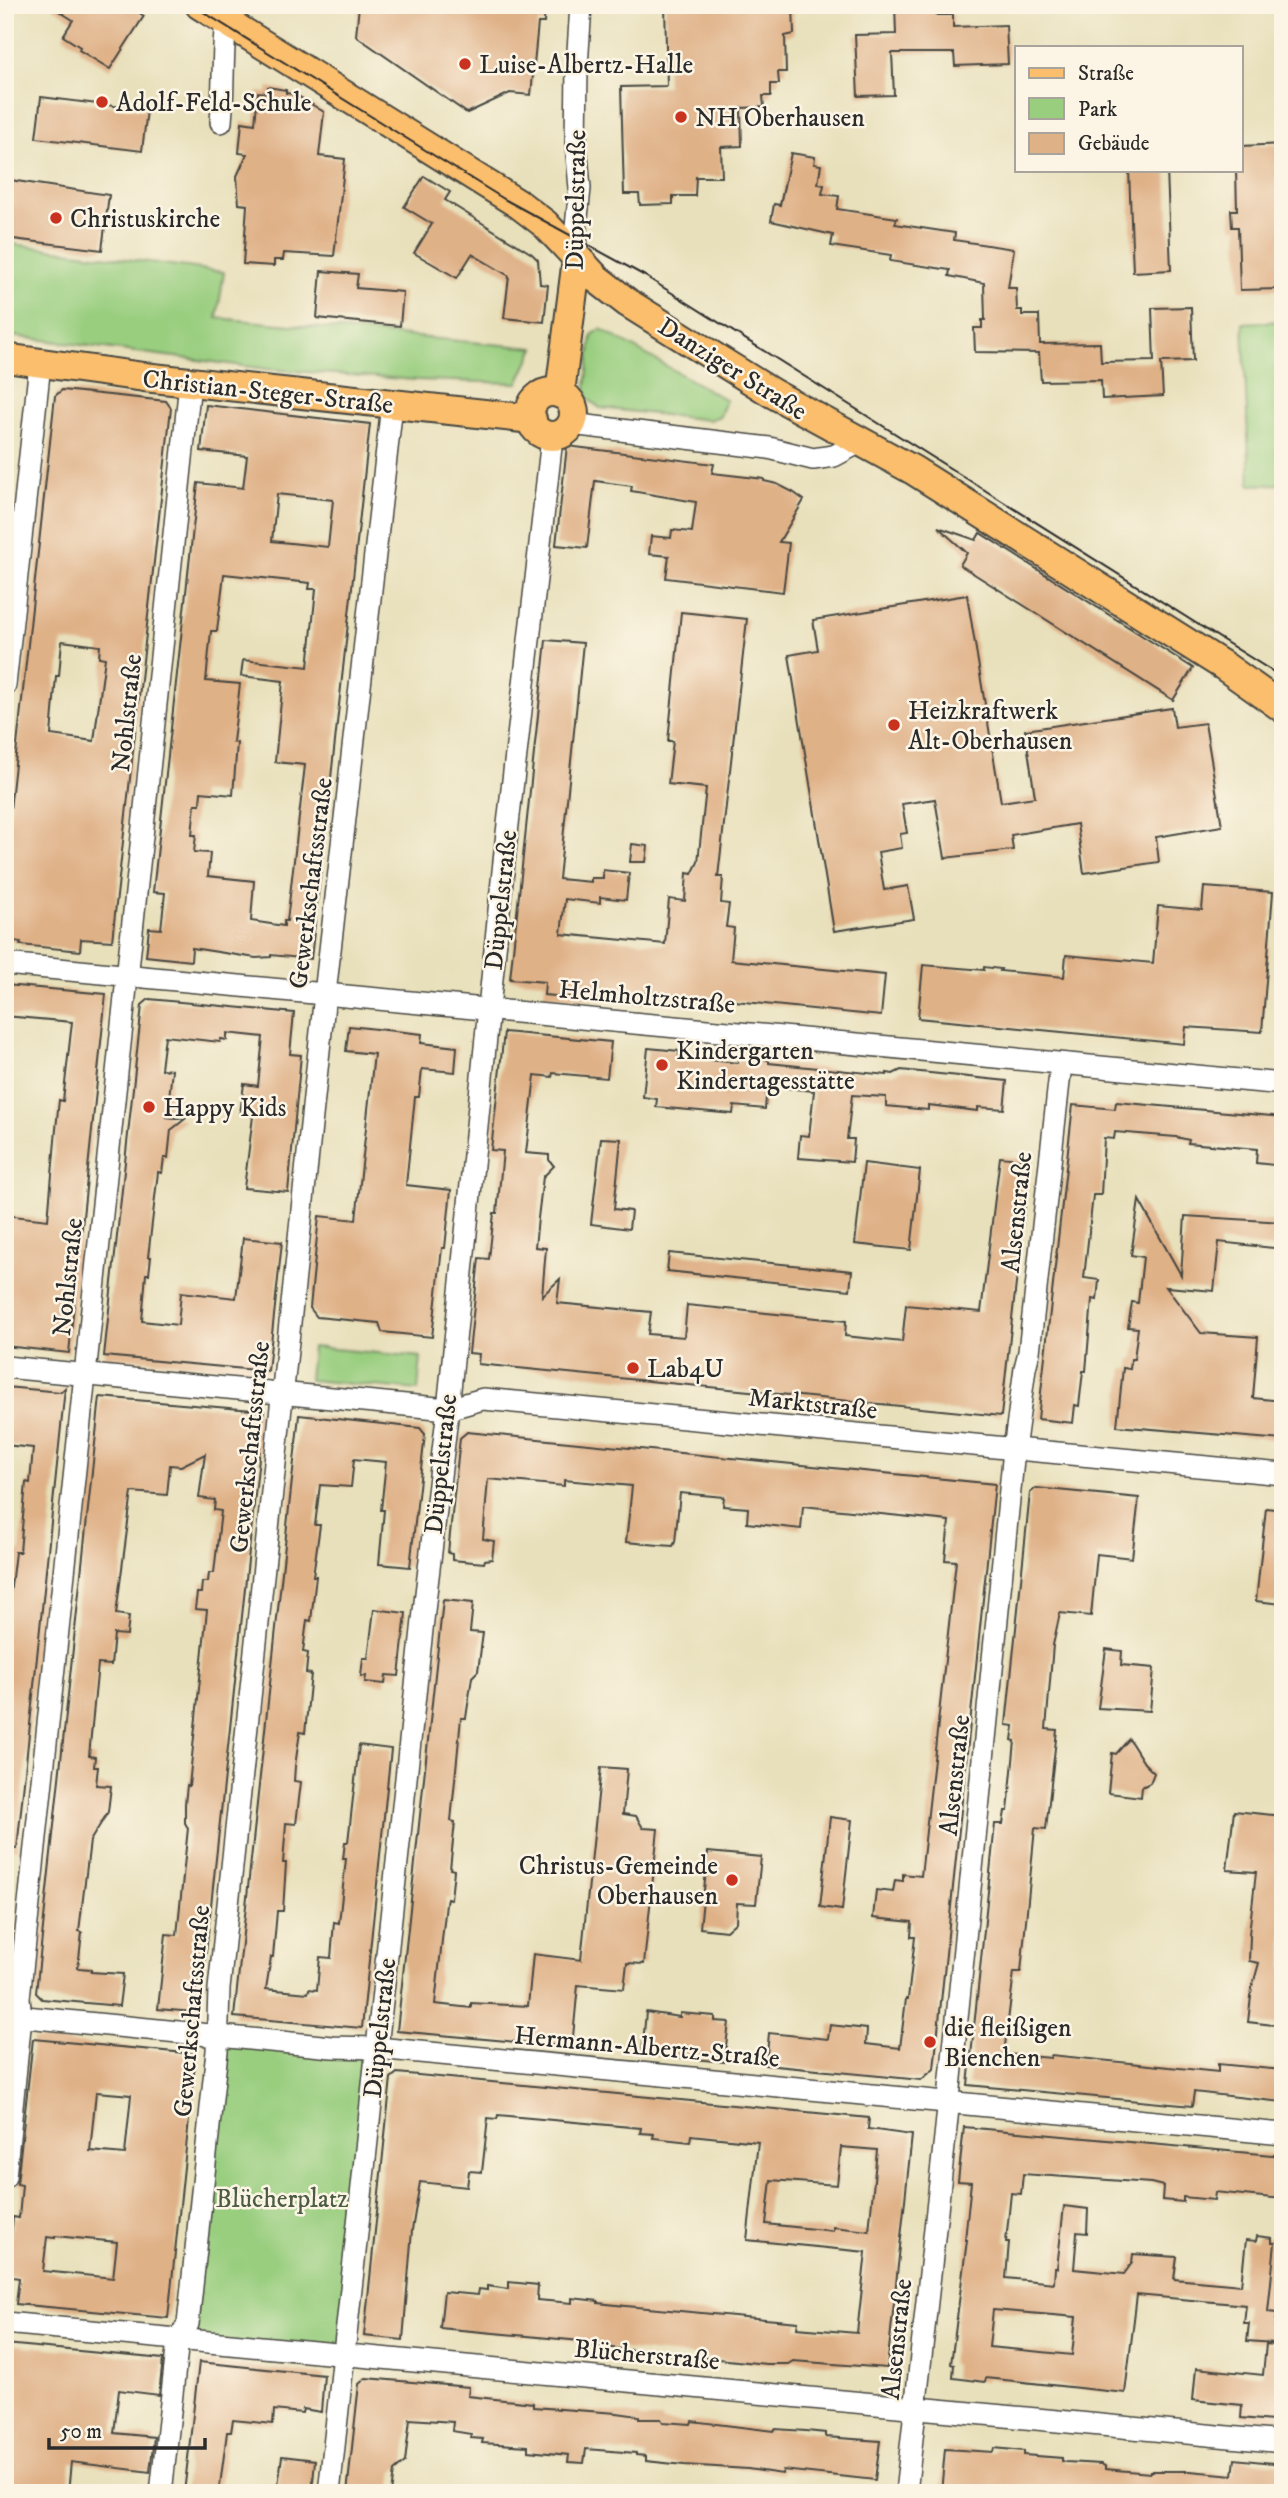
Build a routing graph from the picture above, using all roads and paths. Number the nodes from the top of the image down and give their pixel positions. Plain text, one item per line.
1 (200, 5) edge
2 (581, 5) edge
3 (226, 22) junction
4 (221, 122) dead end
5 (577, 259) junction
6 (5, 358) edge
7 (40, 364) junction
8 (190, 383) junction
9 (558, 393) junction
10 (392, 405) junction
11 (551, 426) junction
12 (851, 447) junction
13 (5, 685) edge
14 (1283, 708) edge
15 (5, 964) edge
16 (126, 975) junction
17 (325, 994) junction
18 (489, 1009) junction
19 (1061, 1064) junction
20 (1283, 1084) edge
21 (5, 1367) edge
22 (85, 1376) junction
23 (283, 1394) junction
24 (448, 1409) junction
25 (1014, 1450) junction
26 (1283, 1474) edge
27 (13, 2016) edge
28 (218, 2035) junction
29 (377, 2048) junction
30 (948, 2102) junction
31 (1283, 2134) edge
32 (5, 2178) edge
33 (5, 2323) edge
34 (178, 2340) junction
35 (344, 2354) junction
36 (917, 2407) junction
37 (1283, 2442) edge
38 (161, 2493) edge
39 (329, 2493) edge
40 (906, 2493) edge

1 - 3 main road, Danziger Straße
2 - 5 street, Düppelstraße
3 - 4 street
3 - 5 main road, Danziger Straße
5 - 9 main road, Düppelstraße
5 - 12 main road, Danziger Straße
6 - 7 main road, Christian-Steger-Straße
7 - 8 main road, Christian-Steger-Straße
7 - 13 street
8 - 10 main road, Christian-Steger-Straße
8 - 16 street, Nohlstraße
9 - 11 main road
9 - 11 main road
10 - 11 main road, Christian-Steger-Straße
10 - 17 street, Gewerkschaftsstraße
11 - 12 street, Christian-Steger-Straße
11 - 18 street, Düppelstraße
12 - 14 main road, Danziger Straße
15 - 16 street, Helmholtzstraße
16 - 17 street, Helmholtzstraße
16 - 22 street, Nohlstraße
17 - 18 street, Helmholtzstraße
17 - 23 street, Gewerkschaftsstraße
18 - 19 street, Helmholtzstraße
18 - 24 street, Düppelstraße
19 - 20 street, Helmholtzstraße
19 - 25 street, Alsenstraße
21 - 22 street, Marktstraße
22 - 23 street, Marktstraße
22 - 27 street, Nohlstraße
23 - 24 street, Marktstraße
23 - 28 street, Gewerkschaftsstraße
24 - 25 street, Marktstraße
24 - 29 street, Düppelstraße
25 - 26 street, Marktstraße
25 - 30 street, Alsenstraße
27 - 28 street, Hermann-Albertz-Straße
27 - 32 street, Nohlstraße
28 - 29 street, Hermann-Albertz-Straße
28 - 34 street, Gewerkschaftsstraße
29 - 30 street, Hermann-Albertz-Straße
29 - 35 street, Düppelstraße
30 - 31 street, Hermann-Albertz-Straße
30 - 36 street, Alsenstraße
33 - 34 street, Blücherstraße
34 - 35 street, Blücherstraße
34 - 38 street, Gewerkschaftsstraße
35 - 36 street, Blücherstraße
35 - 39 street, Düppelstraße
36 - 37 street, Blücherstraße
36 - 40 street, Alsenstraße

